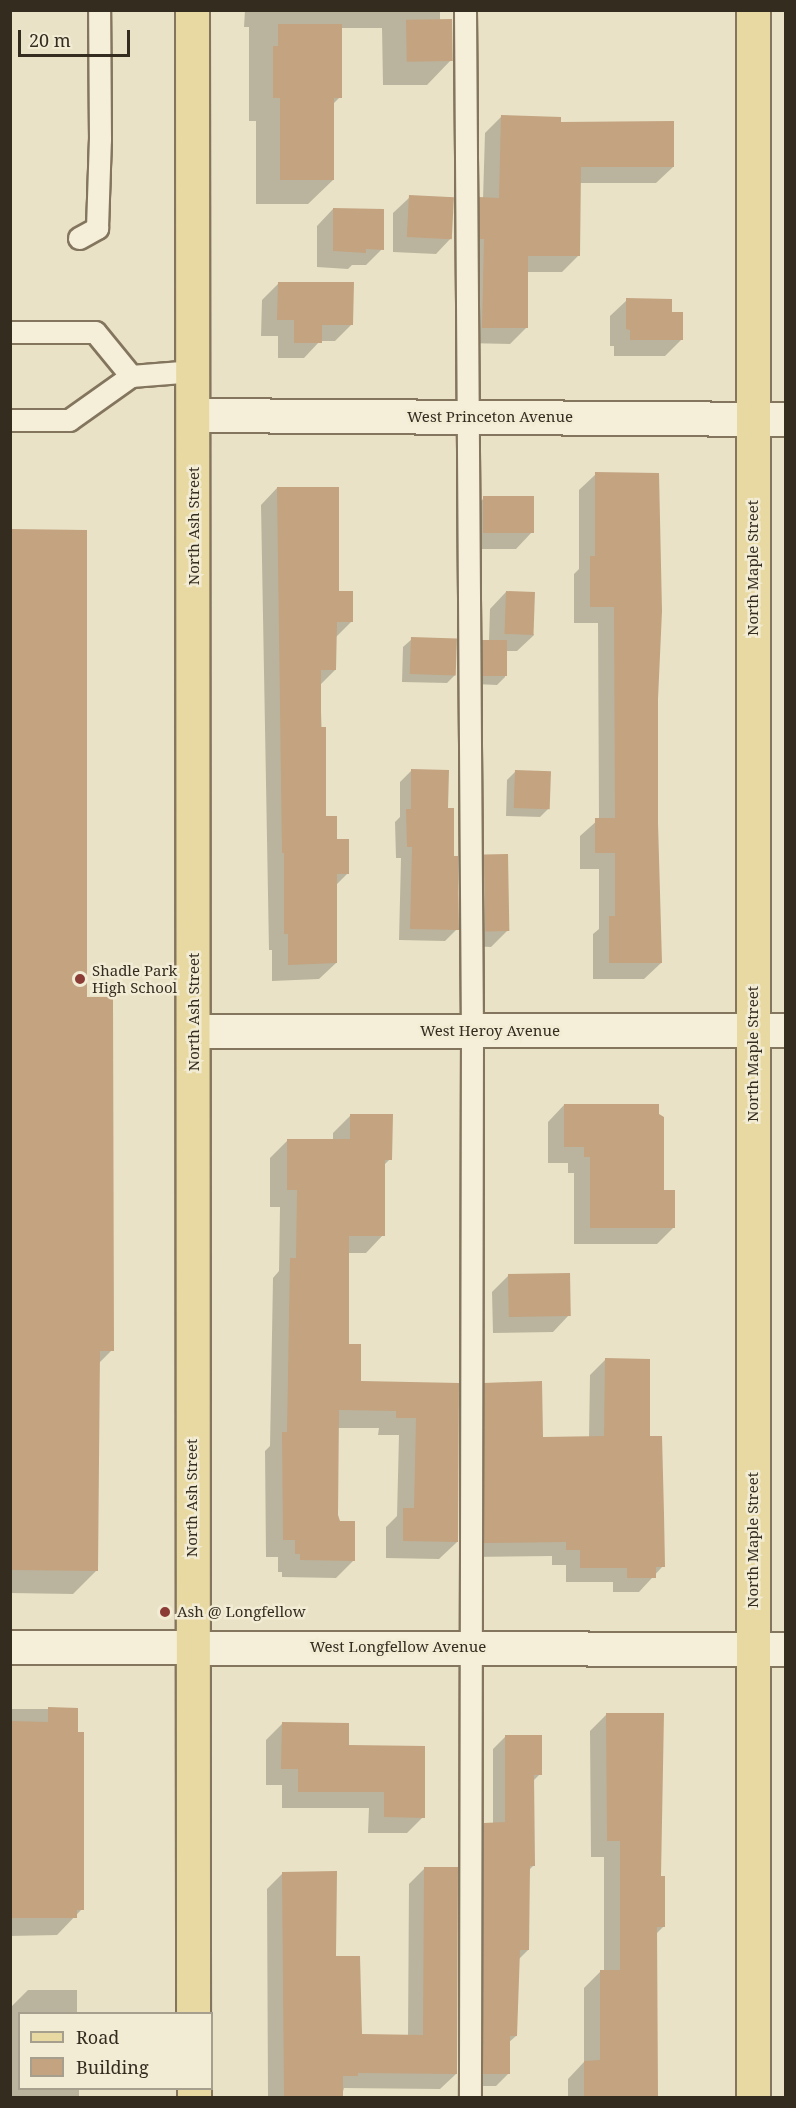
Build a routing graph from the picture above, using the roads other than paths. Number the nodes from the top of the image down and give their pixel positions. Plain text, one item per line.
1 (99, 10) edge
2 (192, 10) edge
3 (465, 10) edge
4 (753, 10) edge
5 (80, 238) dead end
6 (10, 332) edge
7 (194, 370) junction
8 (131, 376) junction
9 (194, 416) junction
10 (469, 417) junction
11 (752, 418) junction
12 (786, 418) edge
13 (10, 420) edge
14 (753, 1030) junction
15 (786, 1030) edge
16 (194, 1031) junction
17 (472, 1031) junction
18 (10, 1647) edge
19 (192, 1647) junction
20 (472, 1647) junction
21 (753, 1649) junction
22 (786, 1649) edge
23 (193, 2012) edge
24 (470, 2097) edge
25 (753, 2097) edge

1 - 5 lane
2 - 7 main road, North Ash Street
3 - 10 lane
4 - 11 main road, North Maple Street
6 - 8 lane
7 - 8 lane
7 - 9 main road, North Ash Street
8 - 13 lane
9 - 10 street, West Princeton Avenue
9 - 16 main road, North Ash Street
10 - 11 street, West Princeton Avenue
10 - 17 lane
11 - 12 street, West Princeton Avenue
11 - 14 main road, North Maple Street
14 - 15 street, West Heroy Avenue
14 - 17 street, West Heroy Avenue
14 - 21 main road, North Maple Street
16 - 17 street, West Heroy Avenue
16 - 19 main road, North Ash Street
17 - 20 lane
18 - 19 street, West Longfellow Avenue
19 - 20 street, West Longfellow Avenue
19 - 23 main road, North Ash Street
20 - 21 street, West Longfellow Avenue
20 - 24 lane
21 - 22 street, West Longfellow Avenue
21 - 25 main road, North Maple Street

